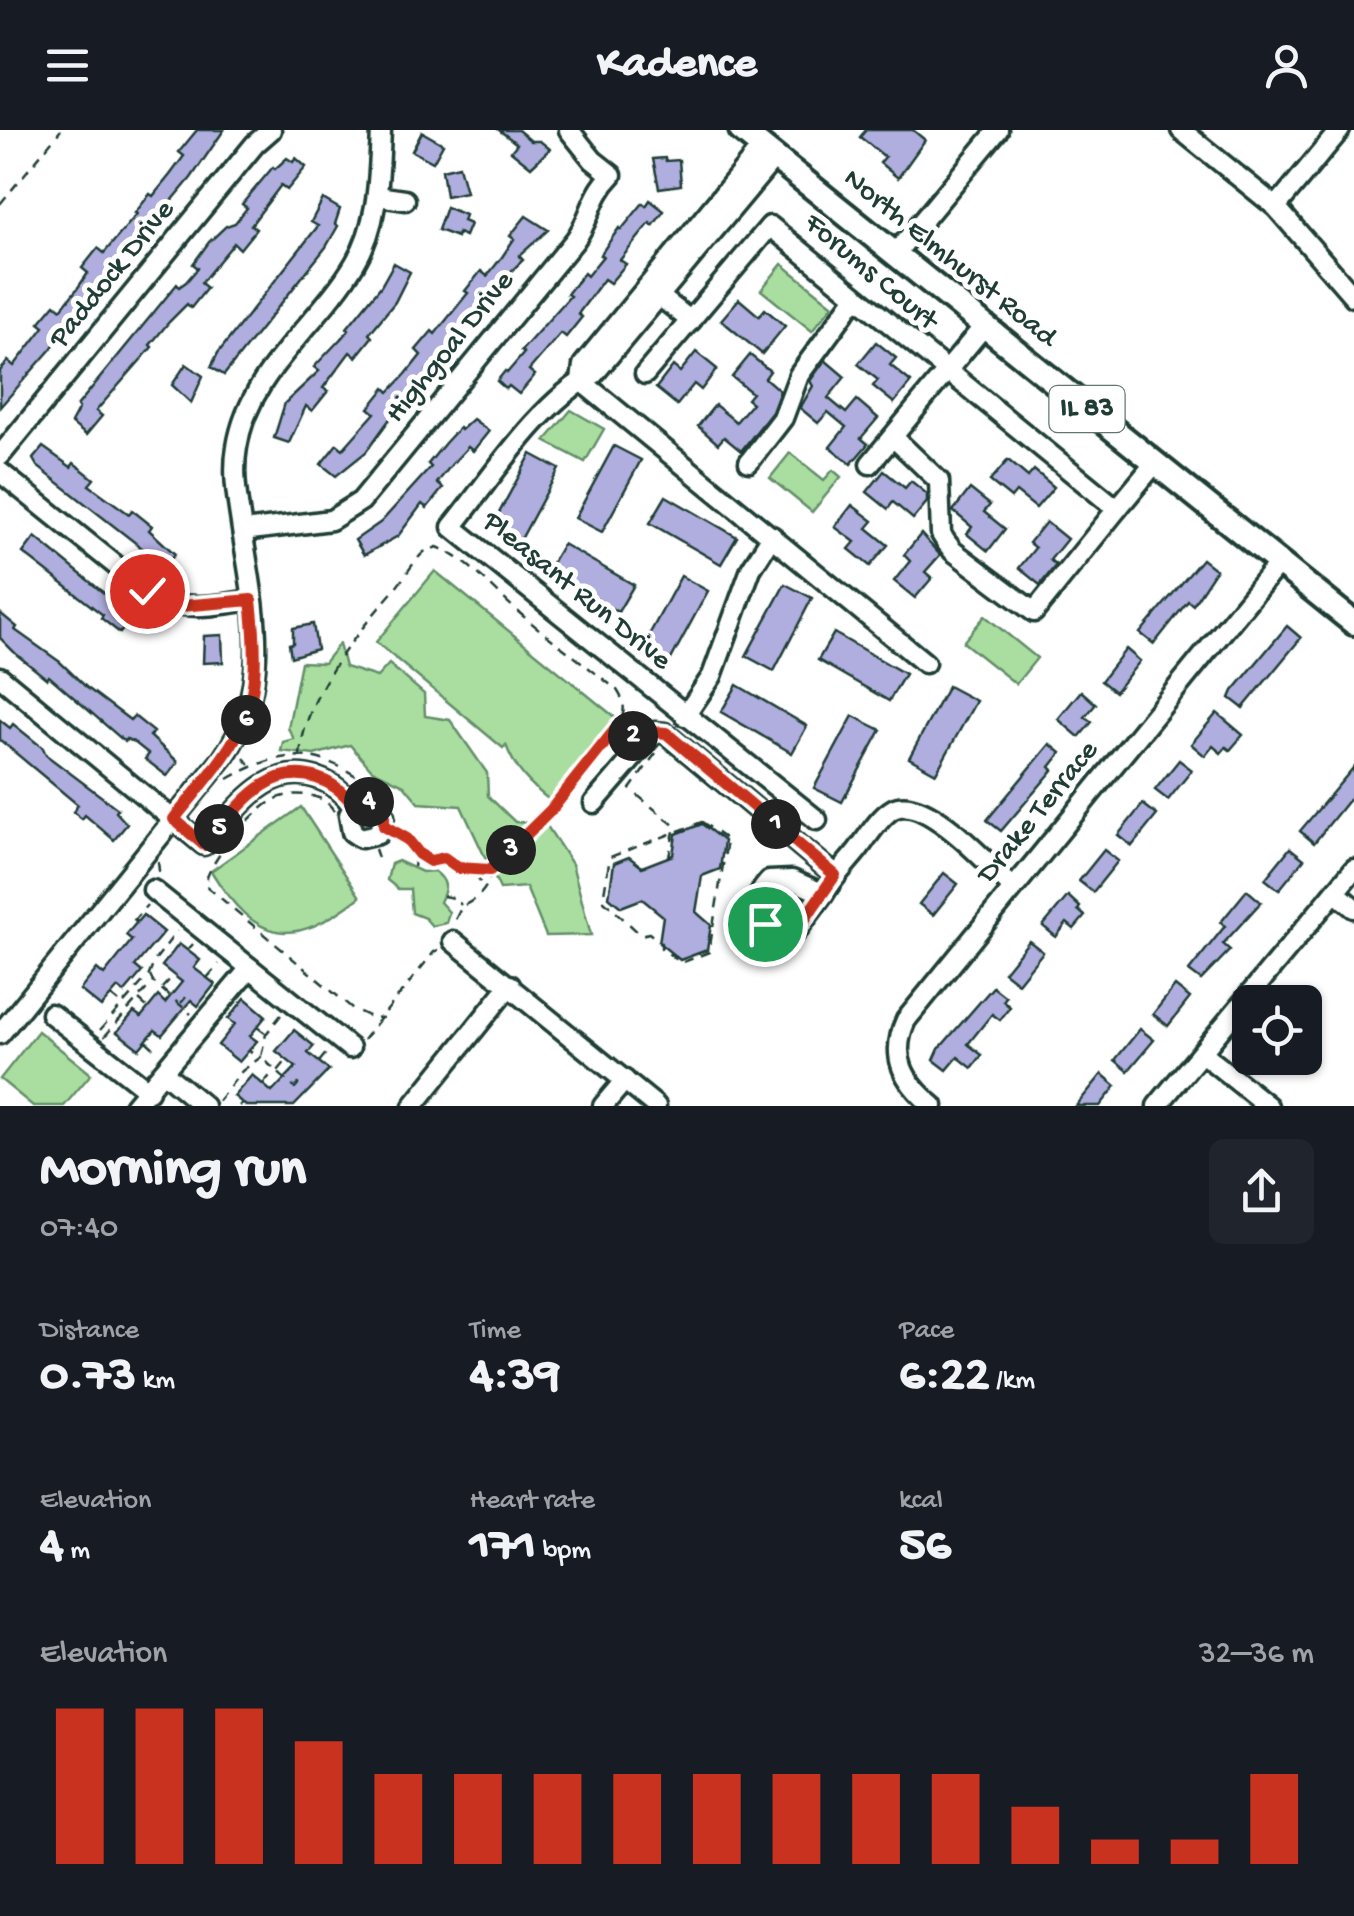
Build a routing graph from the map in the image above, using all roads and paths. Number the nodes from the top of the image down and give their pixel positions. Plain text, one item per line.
1 (60, 130) edge
2 (271, 130) edge
3 (382, 130) edge
4 (569, 130) edge
5 (741, 130) edge
6 (998, 130) edge
7 (1182, 130) edge
8 (1340, 130) edge
9 (769, 152) junction
10 (377, 196) junction
11 (406, 200) dead end
12 (0, 204) edge
13 (1276, 207) junction
14 (896, 254) junction
15 (660, 296) junction
16 (856, 297) junction
17 (1354, 297) edge
18 (690, 321) junction
19 (984, 326) junction
20 (946, 371) junction
21 (645, 374) dead end
22 (580, 381) junction
23 (893, 437) junction
24 (0, 456) edge
25 (749, 462) dead end
26 (1154, 463) junction
27 (870, 464) dead end
28 (0, 472) edge
29 (1117, 509) junction
30 (242, 531) junction
31 (772, 536) junction
32 (1278, 564) junction
33 (251, 600) junction
34 (1354, 623) edge
35 (925, 662) dead end
36 (0, 677) edge
37 (684, 716) junction
38 (619, 725) junction
39 (642, 744) junction
40 (300, 756) junction
41 (244, 758) dead end
42 (251, 766) junction
43 (228, 780) dead end
44 (377, 790) dead end
45 (594, 804) dead end
46 (354, 806) dead end
47 (336, 817) dead end
48 (174, 819) junction
49 (817, 820) dead end
50 (396, 822) dead end
51 (393, 832) junction
52 (674, 832) junction
53 (389, 840) dead end
54 (382, 845) dead end
55 (417, 852) junction
56 (670, 857) dead end
57 (378, 858) dead end
58 (414, 867) dead end
59 (1354, 869) edge
60 (490, 870) junction
61 (475, 871) junction
62 (835, 875) junction
63 (1013, 888) junction
64 (483, 890) junction
65 (155, 892) joint
66 (1334, 892) junction
67 (824, 894) dead end
68 (443, 896) dead end
69 (462, 906) junction
70 (1354, 908) edge
71 (188, 918) junction
72 (136, 922) dead end
73 (453, 941) junction
74 (155, 943) dead end
75 (162, 949) junction
76 (229, 951) junction
77 (250, 968) junction
78 (150, 974) junction
79 (174, 975) dead end
80 (207, 978) dead end
81 (153, 982) junction
82 (133, 983) dead end
83 (510, 985) junction
84 (138, 988) junction
85 (161, 989) junction
86 (111, 996) dead end
87 (186, 996) dead end
88 (138, 999) junction
89 (292, 1002) junction
90 (180, 1004) junction
91 (122, 1005) junction
92 (148, 1008) dead end
93 (51, 1014) dead end
94 (383, 1018) junction
95 (203, 1024) junction
96 (258, 1027) dead end
97 (3, 1031) edge
98 (266, 1034) junction
99 (146, 1041) dead end
100 (91, 1046) junction
101 (350, 1048) joint
102 (249, 1051) dead end
103 (1202, 1052) junction
104 (261, 1058) junction
105 (287, 1060) dead end
106 (167, 1068) junction
107 (276, 1071) junction
108 (625, 1080) junction
109 (300, 1082) dead end
110 (263, 1084) dead end
111 (292, 1086) junction
112 (148, 1091) junction
113 (287, 1092) dead end
114 (134, 1106) edge
115 (204, 1106) edge
116 (214, 1106) edge
117 (414, 1106) edge
118 (603, 1106) edge
119 (656, 1106) edge
120 (932, 1106) edge
121 (1157, 1106) edge
122 (1268, 1106) edge

1 - 12 path
2 - 24 street, Paddock Drive
3 - 10 street
4 - 30 street, Highgoal Drive
5 - 9 main road, North Elmhurst Road / IL 83
6 - 14 street
7 - 13 street
8 - 13 street
9 - 14 main road, North Elmhurst Road / IL 83
9 - 15 street, Pleasant Run Drive
9 - 22 street, Pleasant Run Drive
10 - 11 street
10 - 30 street
13 - 17 street
14 - 19 main road, North Elmhurst Road / IL 83
15 - 18 street
15 - 22 street, Pleasant Run Drive
16 - 18 street, Forums Court
16 - 20 street, Forums Court
16 - 25 street
18 - 21 street, Forums Court
19 - 20 street, Forums Court
19 - 26 main road, North Elmhurst Road / IL 83
20 - 23 street, Forums Court
20 - 29 street, Forums Court
22 - 31 street
22 - 37 street, Pleasant Run Drive
23 - 27 street, Forums Court
23 - 29 street
26 - 29 street
26 - 32 main road, North Elmhurst Road / IL 83
28 - 33 street
30 - 33 street
31 - 35 street
31 - 37 street
32 - 34 main road, North Elmhurst Road / IL 83
32 - 63 street, Drake Terrace
33 - 48 street
36 - 48 street
37 - 49 street, Pleasant Run Drive
38 - 39 path
38 - 40 path
38 - 60 path
39 - 45 street
39 - 52 path
39 - 62 street
40 - 42 path
40 - 44 path
41 - 42 path
42 - 43 path
46 - 48 street
47 - 94 path
48 - 97 street
50 - 51 path
51 - 53 path
51 - 55 path
52 - 52 path
52 - 56 path
54 - 57 path
55 - 58 path
55 - 61 path
59 - 66 street
60 - 61 path
60 - 64 path
61 - 64 path
62 - 63 street
62 - 67 street
63 - 120 street, Drake Terrace
64 - 69 path
65 - 71 street
65 - 72 path
66 - 70 street
66 - 103 street
68 - 69 path
69 - 73 path
71 - 75 path
71 - 76 street
73 - 83 street
73 - 94 path
74 - 75 path
75 - 78 path
76 - 77 street
76 - 80 path
77 - 89 street
77 - 95 street
78 - 81 path
78 - 84 path
79 - 85 path
81 - 85 path
81 - 88 path
82 - 84 path
83 - 108 street
83 - 117 street
84 - 91 path
85 - 90 path
86 - 91 path
87 - 90 path
88 - 92 path
88 - 100 path
89 - 98 path
89 - 101 street
90 - 95 path
91 - 100 path
93 - 100 street
94 - 101 path
95 - 106 street
96 - 98 path
98 - 104 path
99 - 106 path
100 - 112 street
102 - 104 path
103 - 121 street
103 - 122 street
104 - 107 path
104 - 116 path
105 - 107 path
106 - 112 street
106 - 115 street
107 - 110 path
107 - 111 path
108 - 118 street
108 - 119 street
109 - 111 path
111 - 113 path
112 - 114 street

